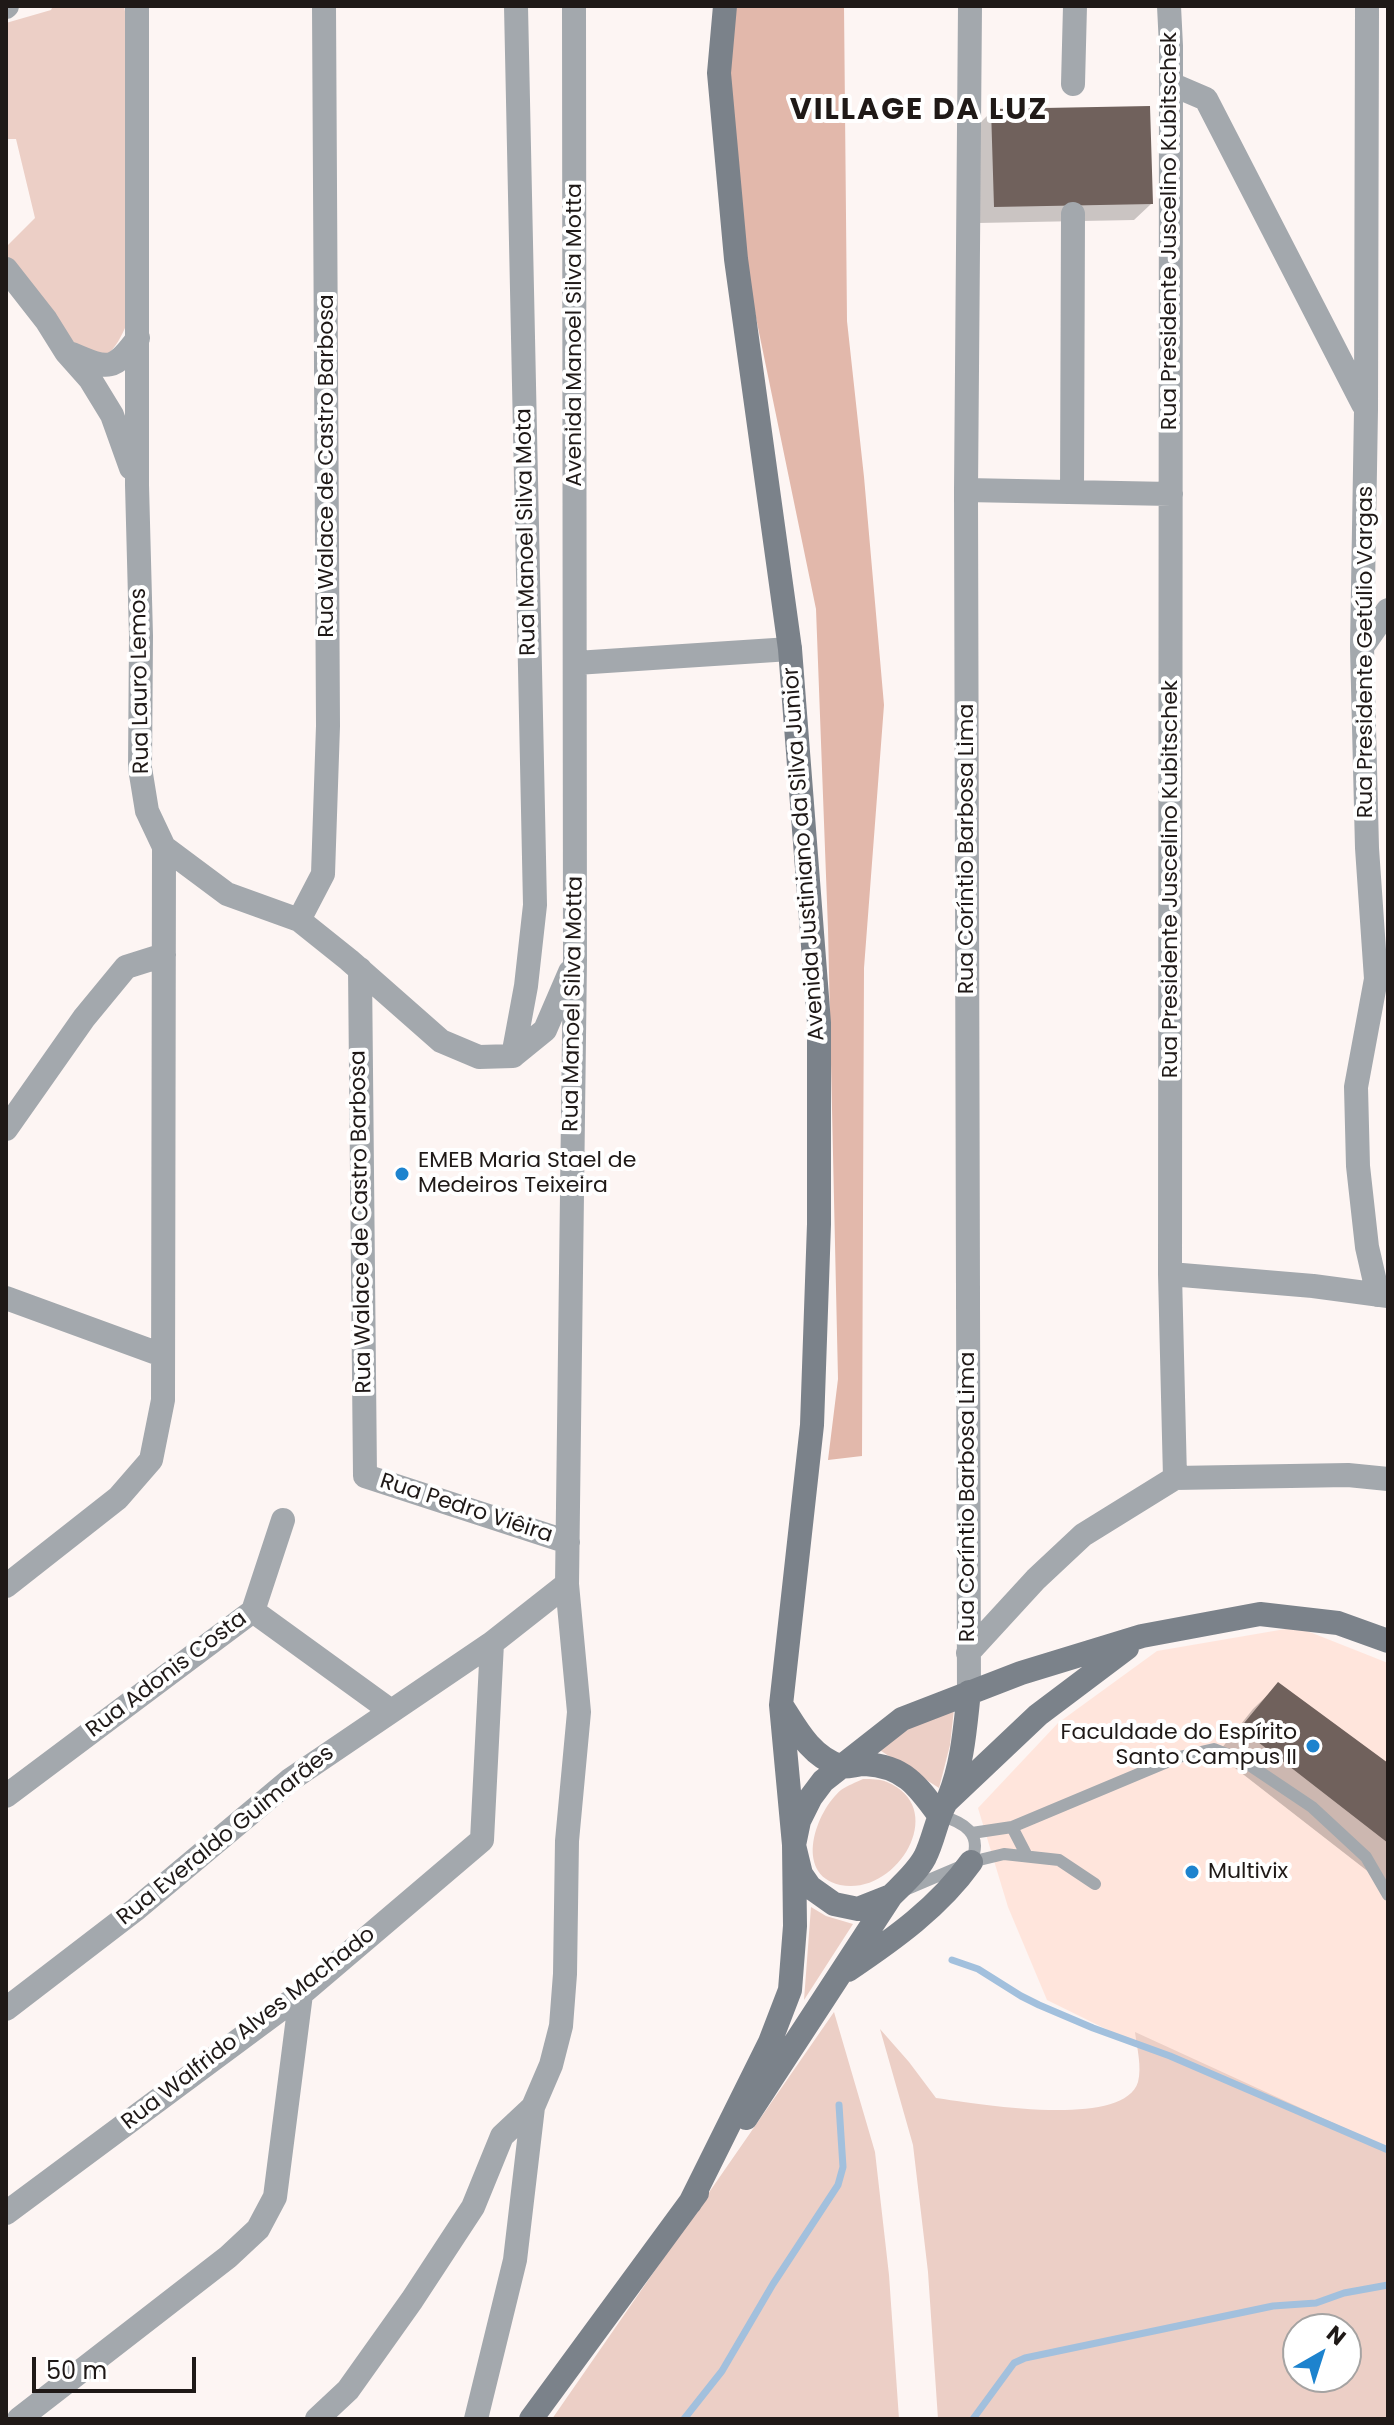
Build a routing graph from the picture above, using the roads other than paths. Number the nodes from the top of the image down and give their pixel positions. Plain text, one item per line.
1 (137, 6) edge
2 (324, 6) edge
3 (516, 6) edge
4 (574, 6) edge
5 (725, 6) edge
6 (970, 6) edge
7 (1075, 6) edge
8 (1169, 6) edge
9 (1367, 6) edge
10 (1073, 84) dead end
11 (1171, 84) junction
12 (1073, 214) dead end
13 (6, 269) edge
14 (138, 338) junction
15 (66, 352) junction
16 (1366, 410) junction
17 (137, 485) junction
18 (966, 490) junction
19 (1072, 492) junction
20 (1171, 494) junction
21 (1388, 610) edge
22 (1362, 647) junction
23 (790, 649) junction
24 (576, 663) junction
25 (164, 847) junction
26 (299, 920) junction
27 (164, 955) junction
28 (575, 959) junction
29 (360, 969) junction
30 (513, 1056) junction
31 (6, 1129) edge
32 (1170, 1274) junction
33 (1383, 1296) edge
34 (6, 1298) edge
35 (162, 1355) junction
36 (365, 1476) joint
37 (1175, 1478) junction
38 (1388, 1479) edge
39 (283, 1520) dead end
40 (568, 1542) junction
41 (567, 1584) junction
42 (6, 1586) edge
43 (253, 1611) junction
44 (1142, 1636) junction
45 (1388, 1641) edge
46 (492, 1643) junction
47 (968, 1653) junction
48 (969, 1692) junction
49 (781, 1705) junction
50 (391, 1711) junction
51 (843, 1767) junction
52 (6, 1796) edge
53 (942, 1809) junction
54 (1012, 1827) junction
55 (972, 1833) junction
56 (794, 1845) junction
57 (1027, 1856) junction
58 (971, 1862) junction
59 (1095, 1884) dead end
60 (1388, 1895) edge
61 (891, 1896) junction
62 (839, 1976) junction
63 (301, 1994) junction
64 (6, 2009) edge
65 (533, 2107) junction
66 (690, 2203) junction
67 (6, 2213) edge
68 (19, 2419) edge
69 (317, 2419) edge
70 (476, 2419) edge
71 (531, 2419) edge

1 - 14 street, Rua Lauro Lemos
2 - 26 street, Rua Walace de Castro Barbosa
3 - 30 street, Rua Manoel Silva Mota
4 - 24 street, Avenida Manoel Silva Motta
5 - 23 main road, Avenida Justiniano da Silva Junior
6 - 18 street, Rua Coríntio Barbosa Lima
7 - 10 street
8 - 11 street, Rua Presidente Juscelino Kubitschek
9 - 16 street, Rua Presidente Getúlio Vargas
11 - 16 street
11 - 20 street, Rua Presidente Juscelino Kubitschek
12 - 19 street
13 - 15 street
14 - 15 street
14 - 17 street, Rua Lauro Lemos
15 - 17 street
16 - 22 street, Rua Presidente Getúlio Vargas
17 - 25 street, Rua Lauro Lemos
18 - 19 street
18 - 47 street, Rua Coríntio Barbosa Lima
19 - 20 street
20 - 32 street, Rua Presidente Juscelino Kubitschek
21 - 22 street
22 - 33 street, Rua Presidente Getúlio Vargas
23 - 24 street
23 - 49 main road, Avenida Justiniano da Silva Junior
24 - 28 street, Rua Manoel Silva Motta
25 - 26 street
25 - 27 street, Rua Lauro Lemos
26 - 29 street
27 - 31 street
27 - 35 street, Rua Lauro Lemos
28 - 30 street
28 - 40 street, Rua Manoel Silva Motta
29 - 30 street
29 - 36 street, Rua Walace de Castro Barbosa
32 - 33 street
32 - 37 street, Rua Presidente Juscelino Kubitschek
34 - 35 street
35 - 42 street, Rua Lauro Lemos
36 - 40 street, Rua Pedro Viêira
37 - 38 street
37 - 47 street
39 - 43 street, Rua Adonis Costa
40 - 41 street, Rua Manoel Silva Motta
41 - 46 street, Rua Everaldo Guimarães
41 - 65 street, Rua Manoel Silva Motta
43 - 50 street
43 - 52 street, Rua Adonis Costa
44 - 45 main road
44 - 48 main road
44 - 53 main road
46 - 50 street, Rua Everaldo Guimarães
46 - 63 street, Rua Walfrido Alves Machado
47 - 48 street, Rua Coríntio Barbosa Lima
48 - 51 main road
48 - 53 main road
49 - 51 main road
49 - 56 main road, Avenida Justiniano da Silva Junior
50 - 64 street, Rua Everaldo Guimarães
51 - 53 main road
51 - 56 main road
53 - 55 lane
53 - 61 main road
54 - 55 lane
54 - 57 lane
54 - 60 lane
55 - 58 lane
56 - 61 main road
56 - 66 main road
57 - 58 lane
57 - 59 lane
58 - 61 lane
58 - 62 main road
61 - 62 main road
62 - 66 main road
63 - 67 street, Rua Walfrido Alves Machado
63 - 68 street
65 - 69 street
65 - 70 street
66 - 71 main road

